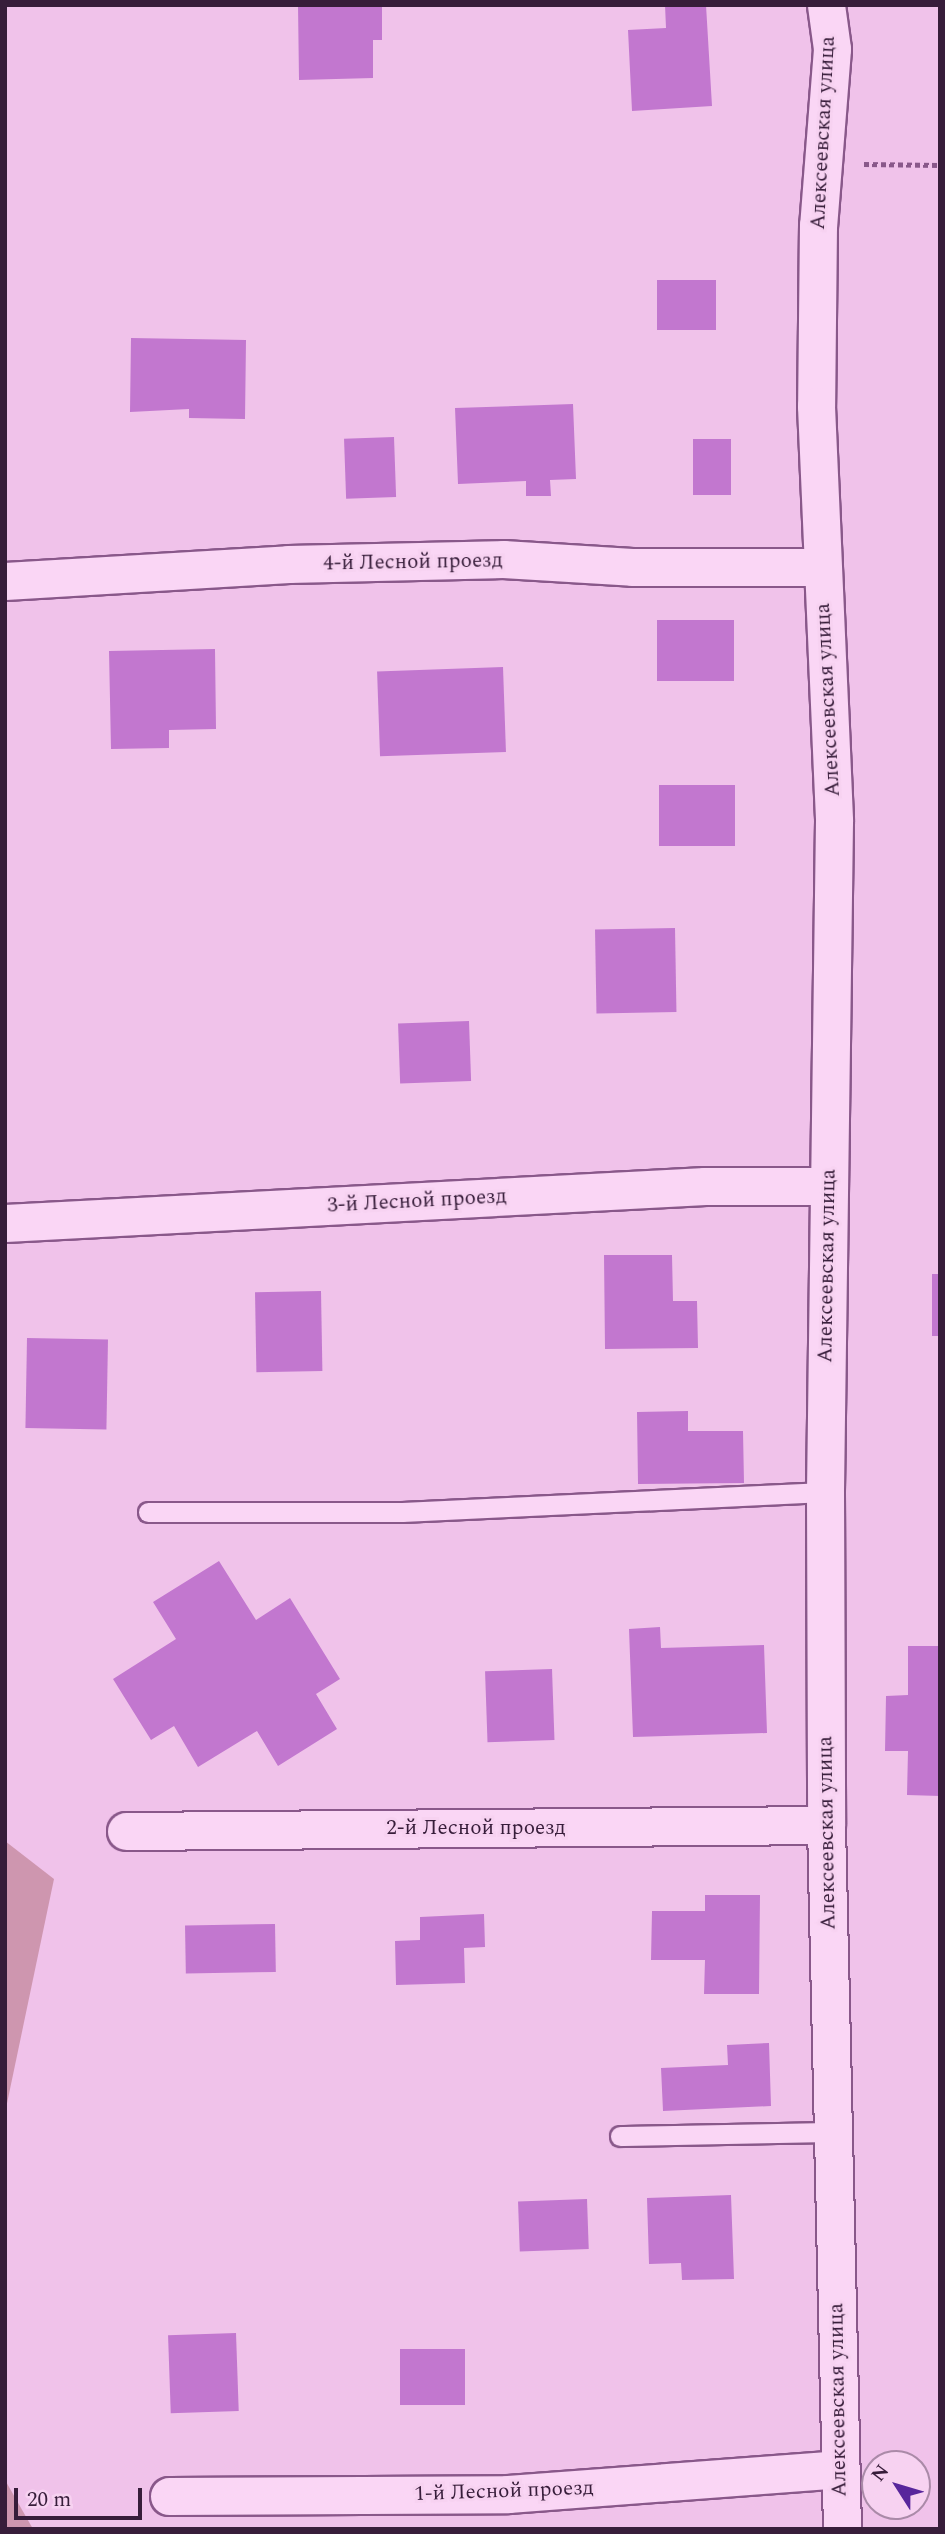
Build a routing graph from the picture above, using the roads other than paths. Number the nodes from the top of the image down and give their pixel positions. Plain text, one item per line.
1 (826, 5) edge
2 (822, 568) junction
3 (5, 581) edge
4 (828, 1186) junction
5 (5, 1223) edge
6 (825, 1492) junction
7 (148, 1512) dead end
8 (827, 1825) junction
9 (126, 1830) dead end
10 (832, 2132) junction
11 (620, 2136) dead end
12 (838, 2469) junction
13 (169, 2496) dead end
14 (842, 2529) edge

1 - 2 street, Алексеевская улица
2 - 3 street, 4-й Лесной проезд
2 - 4 street, Алексеевская улица
4 - 5 street, 3-й Лесной проезд
4 - 6 street, Алексеевская улица
6 - 7 lane
6 - 8 street, Алексеевская улица
8 - 9 street, 2-й Лесной проезд
8 - 10 street, Алексеевская улица
10 - 11 lane
10 - 12 street, Алексеевская улица
12 - 13 street, 1-й Лесной проезд
12 - 14 street, Алексеевская улица

